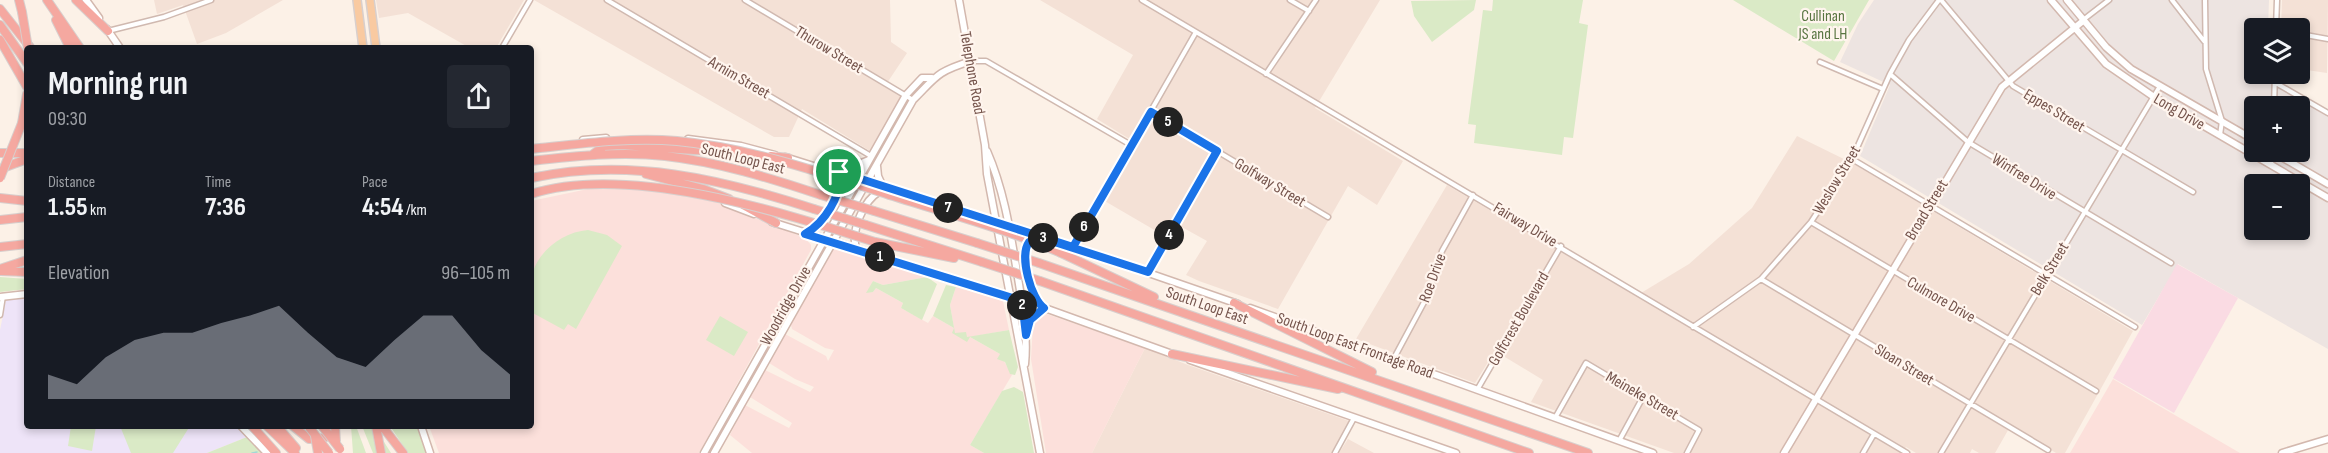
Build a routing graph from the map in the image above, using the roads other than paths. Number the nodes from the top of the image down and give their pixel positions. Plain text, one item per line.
1 (19, 0) edge
2 (46, 0) edge
3 (76, 0) edge
4 (86, 0) edge
5 (211, 0) edge
6 (357, 0) edge
7 (370, 0) edge
8 (530, 0) edge
9 (607, 0) edge
10 (745, 0) edge
11 (959, 0) edge
12 (1142, 0) edge
13 (1290, 0) edge
14 (1316, 0) edge
15 (1940, 0) edge
16 (2051, 0) edge
17 (2067, 0) edge
18 (2109, 0) edge
19 (2172, 0) edge
20 (2205, 0) edge
21 (2277, 0) edge
22 (0, 9) edge
23 (1309, 11) junction
24 (2276, 18) edge
25 (2083, 21) junction
26 (0, 25) edge
27 (2073, 28) junction
28 (108, 32) junction
29 (1196, 32) junction
30 (2310, 36) edge
31 (2328, 39) edge
32 (0, 40) edge
33 (2204, 42) junction
34 (27, 45) edge
35 (28, 45) edge
36 (68, 45) edge
37 (78, 45) edge
38 (118, 45) edge
39 (363, 45) edge
40 (376, 45) edge
41 (504, 45) edge
42 (24, 59) edge
43 (971, 61) junction
44 (1820, 62) dead end
45 (1266, 74) junction
46 (1890, 74) junction
47 (932, 78) junction
48 (2007, 81) junction
49 (24, 82) edge
50 (2277, 84) edge
51 (2160, 86) junction
52 (1882, 89) junction
53 (906, 95) junction
54 (2154, 97) junction
55 (913, 100) junction
56 (24, 109) edge
57 (1151, 112) junction
58 (2328, 113) edge
59 (2222, 121) junction
60 (2244, 134) edge
61 (2220, 135) junction
62 (1968, 142) junction
63 (985, 145) junction
64 (1131, 145) junction
65 (534, 147) edge
66 (534, 147) edge
67 (1217, 151) junction
68 (2121, 151) junction
69 (0, 153) edge
70 (24, 153) edge
71 (592, 155) junction
72 (870, 157) junction
73 (788, 158) junction
74 (1852, 159) junction
75 (24, 160) edge
76 (534, 161) edge
77 (2271, 162) edge
78 (2290, 162) edge
79 (877, 165) junction
80 (2271, 165) junction
81 (0, 169) edge
82 (630, 170) junction
83 (839, 172) junction
84 (0, 178) edge
85 (534, 178) edge
86 (859, 179) junction
87 (868, 182) junction
88 (2328, 184) edge
89 (885, 187) junction
90 (2193, 192) dead end
91 (2320, 194) junction
92 (534, 195) edge
93 (534, 195) edge
94 (1473, 195) junction
95 (0, 198) edge
96 (2328, 198) edge
97 (24, 201) edge
98 (1929, 206) junction
99 (2083, 213) junction
100 (24, 217) edge
101 (1328, 217) dead end
102 (0, 220) edge
103 (1811, 222) junction
104 (776, 223) junction
105 (997, 224) junction
106 (1010, 227) junction
107 (805, 234) junction
108 (1039, 237) junction
109 (822, 239) junction
110 (832, 242) junction
111 (24, 244) edge
112 (1561, 246) junction
113 (0, 247) edge
114 (1073, 247) junction
115 (856, 249) junction
116 (24, 261) edge
117 (982, 262) junction
118 (2171, 263) dead end
119 (0, 270) edge
120 (1891, 271) junction
121 (24, 272) edge
122 (1148, 272) junction
123 (2046, 276) junction
124 (1761, 279) junction
125 (24, 294) edge
126 (2, 296) edge
127 (1009, 298) junction
128 (1022, 301) junction
129 (1234, 303) junction
130 (1043, 308) junction
131 (1179, 310) junction
132 (0, 315) edge
133 (1693, 327) junction
134 (2135, 327) dead end
135 (1026, 335) junction
136 (1853, 335) junction
137 (2008, 339) junction
138 (1172, 354) junction
139 (1393, 361) junction
140 (1025, 368) junction
141 (1397, 385) junction
142 (1477, 391) junction
143 (2096, 392) dead end
144 (1361, 393) junction
145 (1643, 397) junction
146 (1815, 399) junction
147 (1970, 404) junction
148 (1354, 418) junction
149 (1556, 418) junction
150 (244, 429) edge
151 (255, 429) edge
152 (270, 429) edge
153 (280, 429) edge
154 (297, 429) edge
155 (312, 429) edge
156 (313, 429) edge
157 (324, 429) edge
158 (333, 429) edge
159 (336, 429) edge
160 (377, 429) edge
161 (384, 429) edge
162 (384, 429) edge
163 (422, 429) edge
164 (714, 434) junction
165 (1874, 434) junction
166 (722, 438) junction
167 (2328, 439) edge
168 (1619, 441) junction
169 (2048, 450) dead end
170 (1443, 451) edge
171 (340, 452) edge
172 (267, 453) edge
173 (276, 453) edge
174 (296, 453) edge
175 (300, 453) edge
176 (318, 453) edge
177 (329, 453) edge
178 (381, 453) edge
179 (397, 453) edge
180 (403, 453) edge
181 (430, 453) edge
182 (704, 453) edge
183 (714, 453) edge
184 (1040, 453) edge
185 (1335, 453) edge
186 (1456, 453) edge
187 (1529, 453) edge
188 (1588, 453) edge
189 (1653, 453) edge
190 (1687, 453) edge
191 (1784, 453) edge
192 (1863, 453) edge
193 (1907, 453) edge
194 (1941, 453) edge
195 (2282, 453) edge

1 - 35 highway, bridge
2 - 36 highway
2 - 37 highway
3 - 28 highway
4 - 28 main road
5 - 28 street
6 - 39 main road
7 - 40 main road
8 - 41 street
9 - 72 street, Arnim Street
10 - 53 street, Thurow Street
11 - 43 main road, Telephone Road
12 - 29 street, Fairway Drive
13 - 23 street
14 - 23 street
15 - 46 street, Weslow Street
15 - 48 street, Eppes Street
16 - 27 main road, Long Drive
17 - 25 main road, Long Drive
18 - 25 street, Broad Street
19 - 33 street
20 - 33 street
21 - 24 street
22 - 34 highway
23 - 45 street
25 - 27 main road, Broad Street
25 - 51 main road, Long Drive
26 - 42 highway
27 - 48 main road, Broad Street
27 - 54 main road, Long Drive
28 - 38 main road
29 - 45 street, Fairway Drive
29 - 57 street
30 - 31 street
32 - 49 highway
33 - 59 street
43 - 47 main road, Woodridge Drive
43 - 63 main road, Telephone Road
43 - 64 street
44 - 52 street
45 - 94 street, Fairway Drive
46 - 52 street, Weslow Street
46 - 62 street, Winfree Drive
47 - 53 main road, Woodridge Drive
47 - 55 main road, Woodridge Drive
48 - 62 main road, Broad Street
48 - 68 street, Eppes Street
50 - 58 street
51 - 54 street, Belk Street
51 - 59 main road, Long Drive
52 - 74 street, Weslow Street
53 - 55 street, Thurow Street
53 - 72 main road, Woodridge Drive
54 - 61 main road, Long Drive
54 - 68 street, Belk Street
55 - 79 main road, Woodridge Drive
56 - 84 highway, bridge
57 - 64 street
57 - 67 street, Golfway Street
59 - 60 main road, Long Drive
59 - 61 street
61 - 80 main road, Long Drive
62 - 98 main road, Broad Street
62 - 99 street, Winfree Drive
63 - 105 main road, Telephone Road
63 - 106 main road, Telephone Road
64 - 114 street
65 - 73 main road, South Loop East Frontage Road
66 - 131 highway, bridge
67 - 101 street, Golfway Street
67 - 122 street
68 - 90 street, Eppes Street
68 - 99 street, Belk Street
69 - 70 highway
71 - 73 highway
71 - 76 highway, South Loop East
71 - 131 highway, South Loop East, bridge
72 - 83 main road
72 - 86 main road, Woodridge Drive
73 - 83 main road, South Loop East Frontage Road
74 - 98 street
74 - 103 street, Weslow Street
75 - 81 highway
77 - 80 street
78 - 88 main road
79 - 87 main road, Woodridge Drive
79 - 89 main road
80 - 91 main road, Long Drive
82 - 85 highway, South Loop East
82 - 104 highway
82 - 117 highway, South Loop East, bridge
83 - 86 main road, South Loop East Frontage Road
83 - 107 main road
86 - 87 main road, South Loop East Frontage Road
86 - 109 main road, Woodridge Drive
87 - 89 main road, South Loop East Frontage Road
87 - 110 main road, Woodridge Drive
88 - 91 main road
89 - 105 main road, South Loop East Frontage Road
89 - 115 main road
91 - 96 main road, Long Drive
92 - 104 main road
93 - 117 highway, bridge
94 - 112 street, Fairway Drive
94 - 139 street, Roe Drive
95 - 97 highway
98 - 120 main road, Broad Street
98 - 123 street
99 - 118 street, Winfree Drive
99 - 123 street, Belk Street
100 - 102 highway
103 - 120 street, Culmore Drive
103 - 124 street, Weslow Street
104 - 107 main road
105 - 106 main road, South Loop East Frontage Road
105 - 127 main road, Telephone Road
106 - 108 main road, South Loop East Frontage Road
106 - 128 main road, Telephone Road
107 - 109 main road
108 - 114 main road, South Loop East Frontage Road
108 - 130 main road
109 - 110 main road
109 - 164 main road, Woodridge Drive
110 - 115 main road
110 - 166 main road, Woodridge Drive
111 - 113 highway
112 - 133 street, Fairway Drive
112 - 142 street, Golfcrest Boulevard
114 - 122 main road, South Loop East Frontage Road
115 - 127 main road
116 - 119 highway
117 - 144 highway, South Loop East, bridge
119 - 121 highway
120 - 136 main road, Broad Street
120 - 137 street, Culmore Drive
122 - 129 main road, South Loop East Frontage Road
123 - 134 street
123 - 137 street, Belk Street
124 - 133 street, Weslow Street
124 - 136 street, Sloan Street
125 - 126 main road
126 - 132 street
127 - 128 main road
127 - 140 main road, Telephone Road
128 - 130 main road
128 - 135 main road, Telephone Road
129 - 139 main road, South Loop East Frontage Road
129 - 141 highway
130 - 135 main road
130 - 138 main road
131 - 141 highway, South Loop East
133 - 146 street, Fairway Drive
135 - 140 main road, Telephone Road
136 - 146 main road, Broad Street
136 - 147 street, Sloan Street
137 - 143 street, Culmore Drive
137 - 147 street, Belk Street
138 - 144 highway
138 - 148 main road
139 - 142 main road, South Loop East Frontage Road
140 - 184 main road, Telephone Road
141 - 188 highway, South Loop East
142 - 149 main road, South Loop East Frontage Road
144 - 187 highway, South Loop East
145 - 149 street, Meineke Street
145 - 168 street
145 - 190 street, Meineke Street
146 - 165 street, Fairway Drive
146 - 191 main road, Broad Street
147 - 169 street, Sloan Street
147 - 194 street, Belk Street
148 - 170 main road
148 - 185 street
149 - 168 main road, South Loop East Frontage Road
150 - 172 main road
151 - 173 highway
152 - 174 highway
153 - 175 highway
154 - 158 highway
155 - 176 highway, bridge
156 - 177 highway, bridge
157 - 171 highway, bridge
159 - 171 highway, bridge
160 - 178 highway
161 - 179 highway
162 - 180 highway
163 - 181 main road
164 - 166 main road
164 - 182 main road, Woodridge Drive
165 - 192 street
165 - 193 street, Fairway Drive
166 - 183 main road, Woodridge Drive
167 - 195 main road
168 - 189 main road, South Loop East Frontage Road
170 - 186 main road

